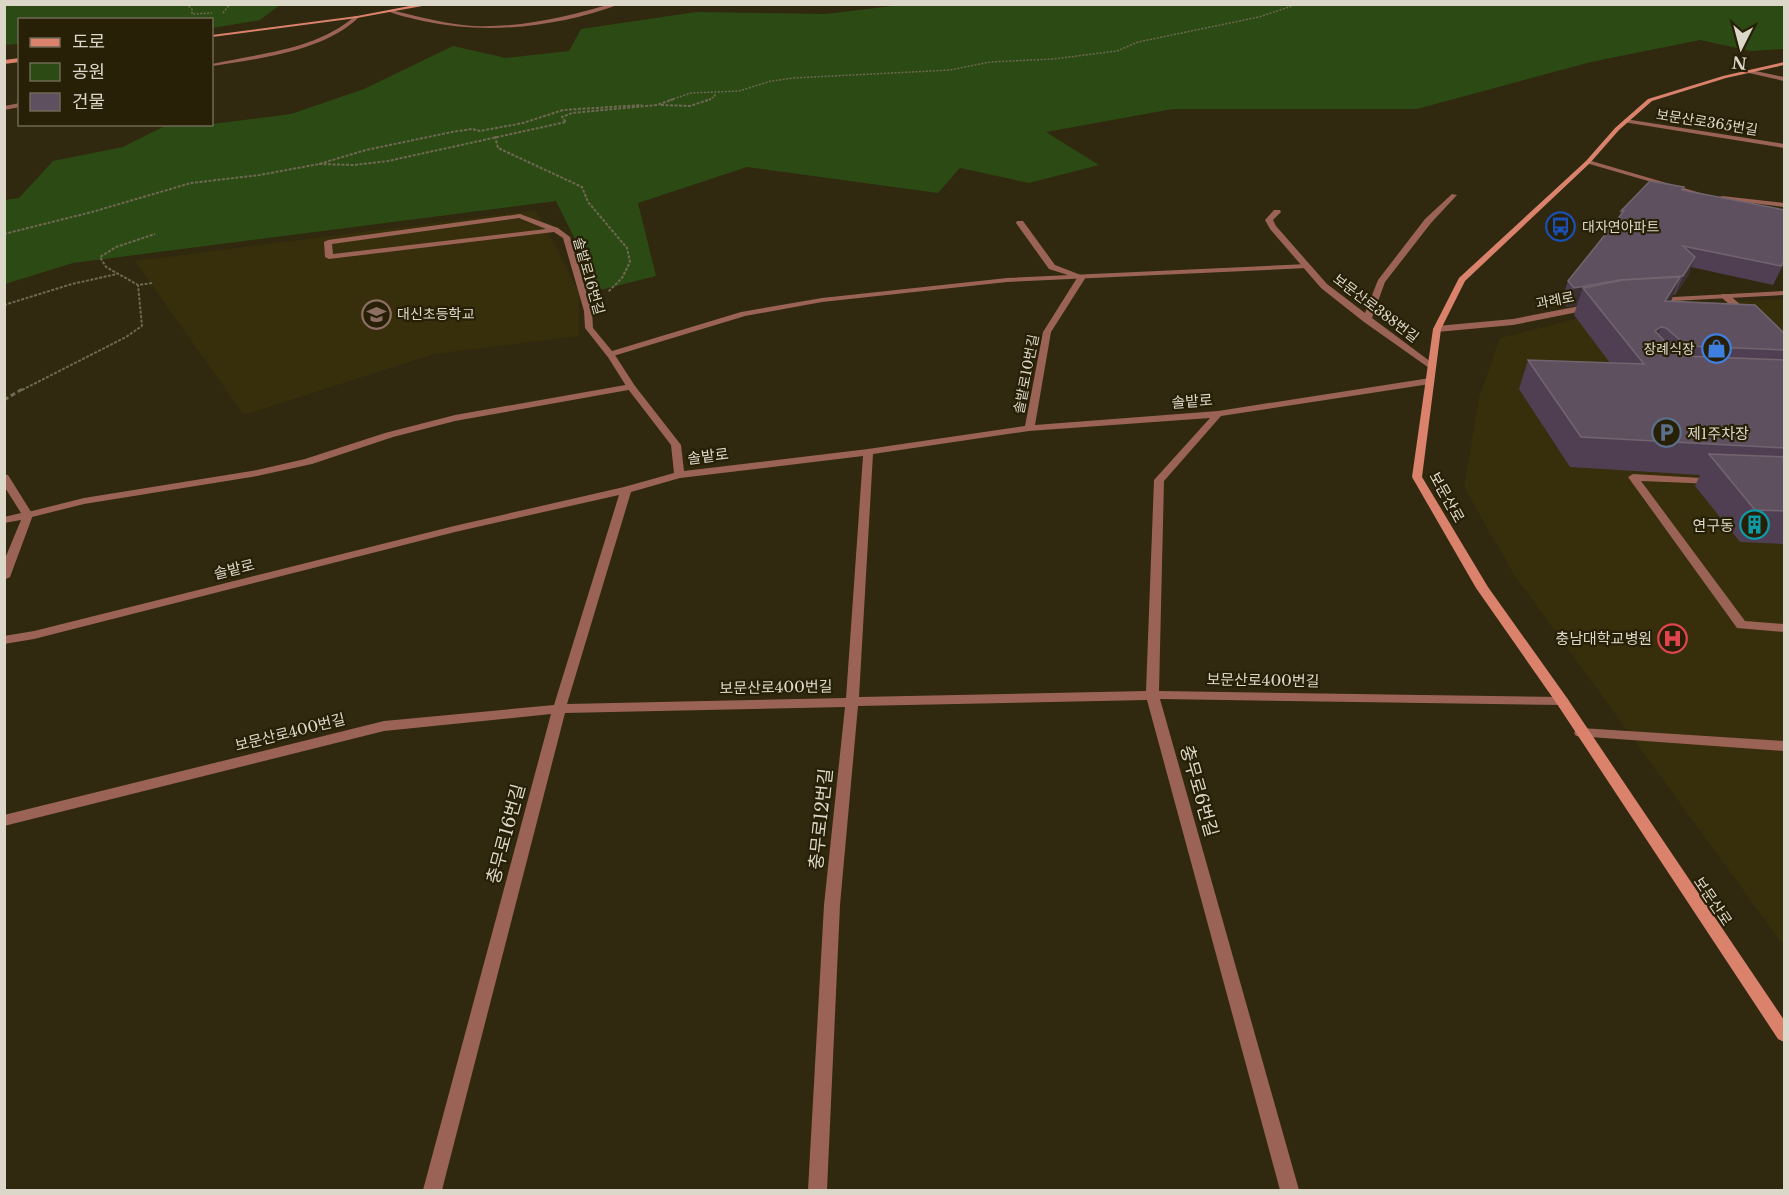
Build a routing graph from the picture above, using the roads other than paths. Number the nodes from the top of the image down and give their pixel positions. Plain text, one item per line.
1 (431, 4) edge
2 (618, 4) edge
3 (390, 11) junction
4 (357, 17) junction
5 (213, 36) edge
6 (1785, 64) edge
7 (213, 65) edge
8 (1750, 72) junction
9 (1785, 79) edge
10 (1625, 121) junction
11 (1785, 146) edge
12 (1588, 162) junction
13 (1454, 195) dead end
14 (1785, 205) edge
15 (1277, 212) dead end
16 (1020, 223) dead end
17 (555, 230) junction
18 (1307, 266) junction
19 (1082, 278) junction
20 (1785, 293) edge
21 (1725, 296) junction
22 (1647, 301) edge
23 (1602, 305) edge
24 (1751, 318) edge
25 (1367, 320) junction
26 (1437, 329) junction
27 (610, 354) junction
28 (1432, 367) junction
29 (1431, 381) junction
30 (631, 387) junction
31 (1218, 414) junction
32 (1029, 428) junction
33 (868, 452) junction
34 (679, 475) junction
35 (4, 477) edge
36 (1726, 481) edge
37 (626, 490) junction
38 (28, 515) junction
39 (4, 520) edge
40 (4, 577) edge
41 (1785, 628) edge
42 (4, 640) edge
43 (1152, 695) junction
44 (852, 701) junction
45 (1562, 701) junction
46 (559, 709) junction
47 (1581, 733) junction
48 (1785, 746) edge
49 (4, 821) edge
50 (1785, 1034) edge
51 (433, 1191) edge
52 (818, 1191) edge
53 (1290, 1191) edge

1 - 3 main road
2 - 3 street
3 - 4 main road
4 - 5 main road
4 - 7 street
6 - 8 main road, 보문산로
8 - 9 street
8 - 10 main road, 보문산로
10 - 11 street, 보문산로365번길
10 - 12 main road, 보문산로
12 - 14 street
12 - 26 main road, 보문산로
13 - 25 street
15 - 18 street, 보문산로388번길
16 - 19 street
17 - 17 street, 솔밭로16번길
17 - 27 street, 솔밭로16번길
18 - 19 street
18 - 25 street, 보문산로388번길
19 - 27 street
19 - 32 street, 솔밭로10번길
20 - 21 street
21 - 22 street
21 - 24 street
23 - 26 street, 과례로
25 - 28 street, 보문산로388번길
26 - 28 main road, 보문산로
27 - 30 street, 솔밭로16번길
28 - 29 main road, 보문산로
29 - 31 street, 솔밭로
29 - 45 main road, 보문산로
30 - 34 street, 솔밭로16번길
30 - 38 street
31 - 32 street, 솔밭로
31 - 43 street, 충무로6번길
32 - 33 street, 솔밭로
33 - 34 street, 솔밭로
33 - 44 street, 충무로12번길
34 - 37 street, 솔밭로
35 - 38 street
36 - 41 street
37 - 42 street, 솔밭로
37 - 46 street, 충무로16번길
38 - 39 street
38 - 40 street
43 - 44 street, 보문산로400번길
43 - 45 street, 보문산로400번길
43 - 53 street, 충무로6번길
44 - 46 street, 보문산로400번길
44 - 52 street, 충무로12번길
45 - 47 main road, 보문산로
46 - 49 street, 보문산로400번길
46 - 51 street, 충무로16번길
47 - 48 street
47 - 50 main road, 보문산로

